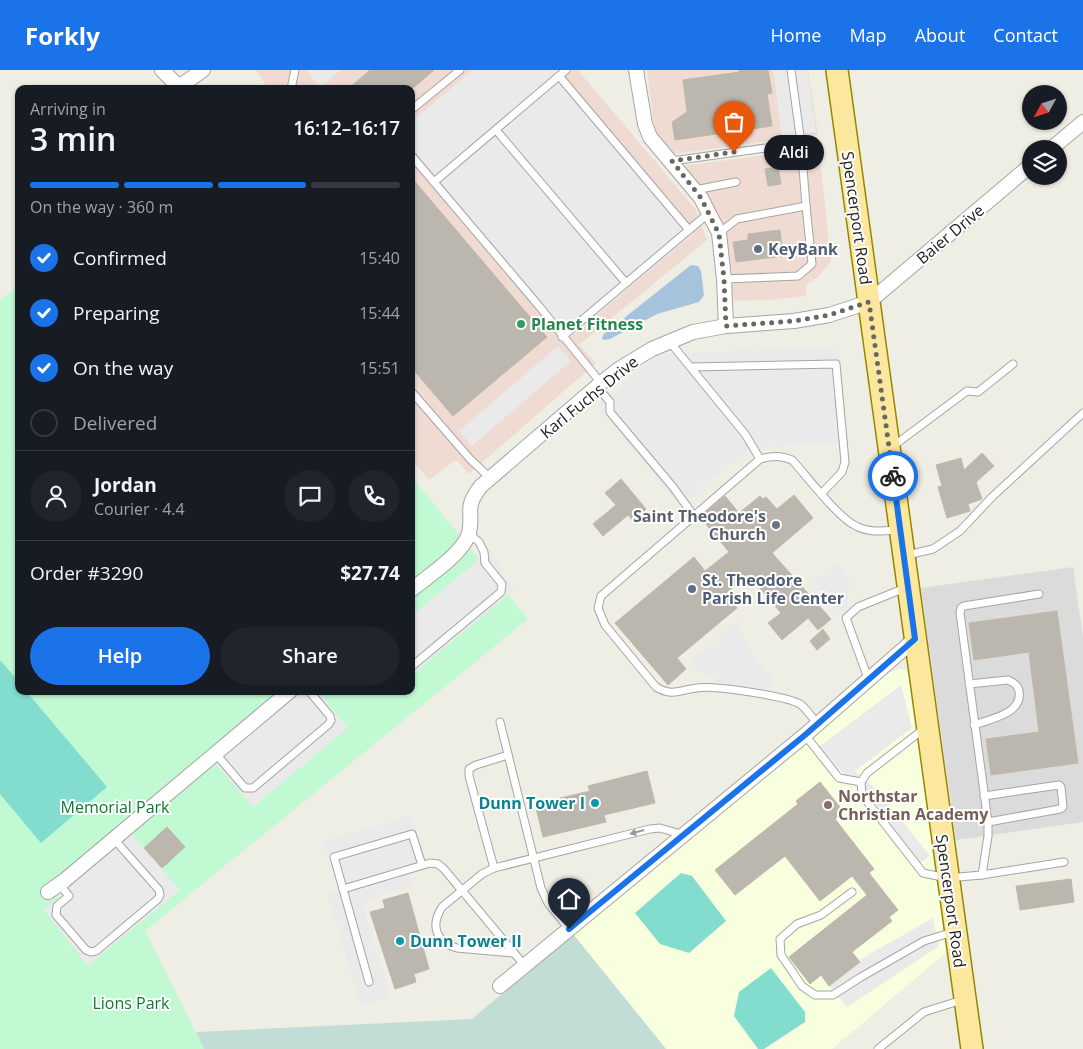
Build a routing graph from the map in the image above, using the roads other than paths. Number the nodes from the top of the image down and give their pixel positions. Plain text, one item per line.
1 (162, 70) edge
2 (203, 70) edge
3 (295, 70) edge
4 (460, 70) edge
5 (566, 70) edge
6 (636, 70) edge
7 (791, 70) edge
8 (837, 70) edge
9 (559, 76) junction
10 (292, 85) edge
11 (415, 107) edge
12 (1083, 122) edge
13 (496, 130) junction
14 (1062, 140) edge
15 (801, 143) junction
16 (415, 160) edge
17 (672, 161) junction
18 (1022, 173) edge
19 (434, 182) junction
20 (736, 182) dead end
21 (694, 190) junction
22 (806, 206) junction
23 (709, 213) junction
24 (688, 230) junction
25 (719, 234) junction
26 (724, 279) junction
27 (626, 283) junction
28 (869, 302) junction
29 (726, 326) junction
30 (562, 337) junction
31 (669, 341) junction
32 (1013, 364) dead end
33 (690, 367) junction
34 (599, 385) junction
35 (415, 396) edge
36 (1083, 413) edge
37 (889, 448) junction
38 (760, 459) junction
39 (490, 478) junction
40 (822, 493) junction
41 (694, 516) junction
42 (901, 530) junction
43 (469, 534) junction
44 (904, 556) junction
45 (415, 587) edge
46 (908, 587) junction
47 (1039, 594) dead end
48 (915, 639) junction
49 (415, 664) edge
50 (868, 678) junction
51 (969, 684) junction
52 (285, 695) edge
53 (313, 695) edge
54 (500, 722) dead end
55 (818, 724) junction
56 (974, 725) junction
57 (927, 726) junction
58 (805, 735) junction
59 (216, 754) junction
60 (508, 755) junction
61 (861, 782) junction
62 (984, 796) junction
63 (988, 822) junction
64 (684, 835) junction
65 (114, 839) junction
66 (534, 859) junction
67 (1064, 862) dead end
68 (422, 865) junction
69 (494, 868) junction
70 (982, 875) junction
71 (947, 878) junction
72 (54, 888) joint
73 (343, 889) junction
74 (462, 891) junction
75 (852, 892) dead end
76 (569, 929) junction
77 (956, 932) junction
78 (514, 953) junction
79 (525, 966) junction
80 (369, 982) dead end
81 (500, 986) dead end
82 (965, 999) junction
83 (878, 1049) edge
84 (972, 1049) edge

1 - 2 street
3 - 10 lane
4 - 11 lane
5 - 9 lane
6 - 17 street
7 - 15 lane
8 - 28 main road, Spencerport Road
9 - 13 lane
9 - 24 lane
12 - 14 street
13 - 19 lane
13 - 27 lane
15 - 17 lane
15 - 22 lane
16 - 19 lane
17 - 21 street
18 - 28 street, Baier Drive
19 - 30 lane
20 - 21 lane
21 - 23 street
22 - 25 lane
22 - 26 lane
23 - 24 lane
23 - 25 street
24 - 27 lane
25 - 26 street
26 - 29 street
27 - 30 lane
28 - 29 street, Karl Fuchs Drive
28 - 37 main road, Spencerport Road
29 - 31 street, Karl Fuchs Drive
30 - 34 lane
31 - 33 lane
31 - 34 street, Karl Fuchs Drive
32 - 37 lane
33 - 38 lane
33 - 40 lane
34 - 39 street, Karl Fuchs Drive
34 - 41 lane
35 - 39 lane
36 - 44 lane
37 - 42 main road, Spencerport Road
38 - 40 lane
38 - 41 lane
39 - 43 street, Karl Fuchs Drive
40 - 42 lane
41 - 55 lane
42 - 44 main road, Spencerport Road
43 - 45 street
43 - 49 lane
44 - 46 main road, Spencerport Road
46 - 48 main road, Spencerport Road
46 - 50 lane
47 - 51 lane
48 - 50 street
48 - 57 main road, Spencerport Road
50 - 55 street
51 - 56 lane
51 - 56 lane
52 - 59 street
53 - 59 lane
54 - 60 lane
55 - 58 street
56 - 62 lane
57 - 61 lane
57 - 71 main road, Spencerport Road
58 - 61 lane
58 - 64 street
59 - 65 street
60 - 66 lane
60 - 69 lane
61 - 71 lane
62 - 63 lane
62 - 63 lane
63 - 70 lane
64 -> 66 lane
64 - 76 street
65 - 72 street
65 - 72 lane
66 - 69 lane
66 - 76 lane
67 - 70 lane
68 - 73 lane
68 - 73 lane
68 - 74 lane
69 - 74 lane
70 - 71 lane
71 - 77 main road, Spencerport Road
73 - 80 lane
74 - 78 lane
74 - 78 lane
75 - 77 lane
76 - 79 street
77 - 82 main road, Spencerport Road
78 - 79 lane
79 - 81 street
82 - 83 lane
82 - 84 main road, Spencerport Road

